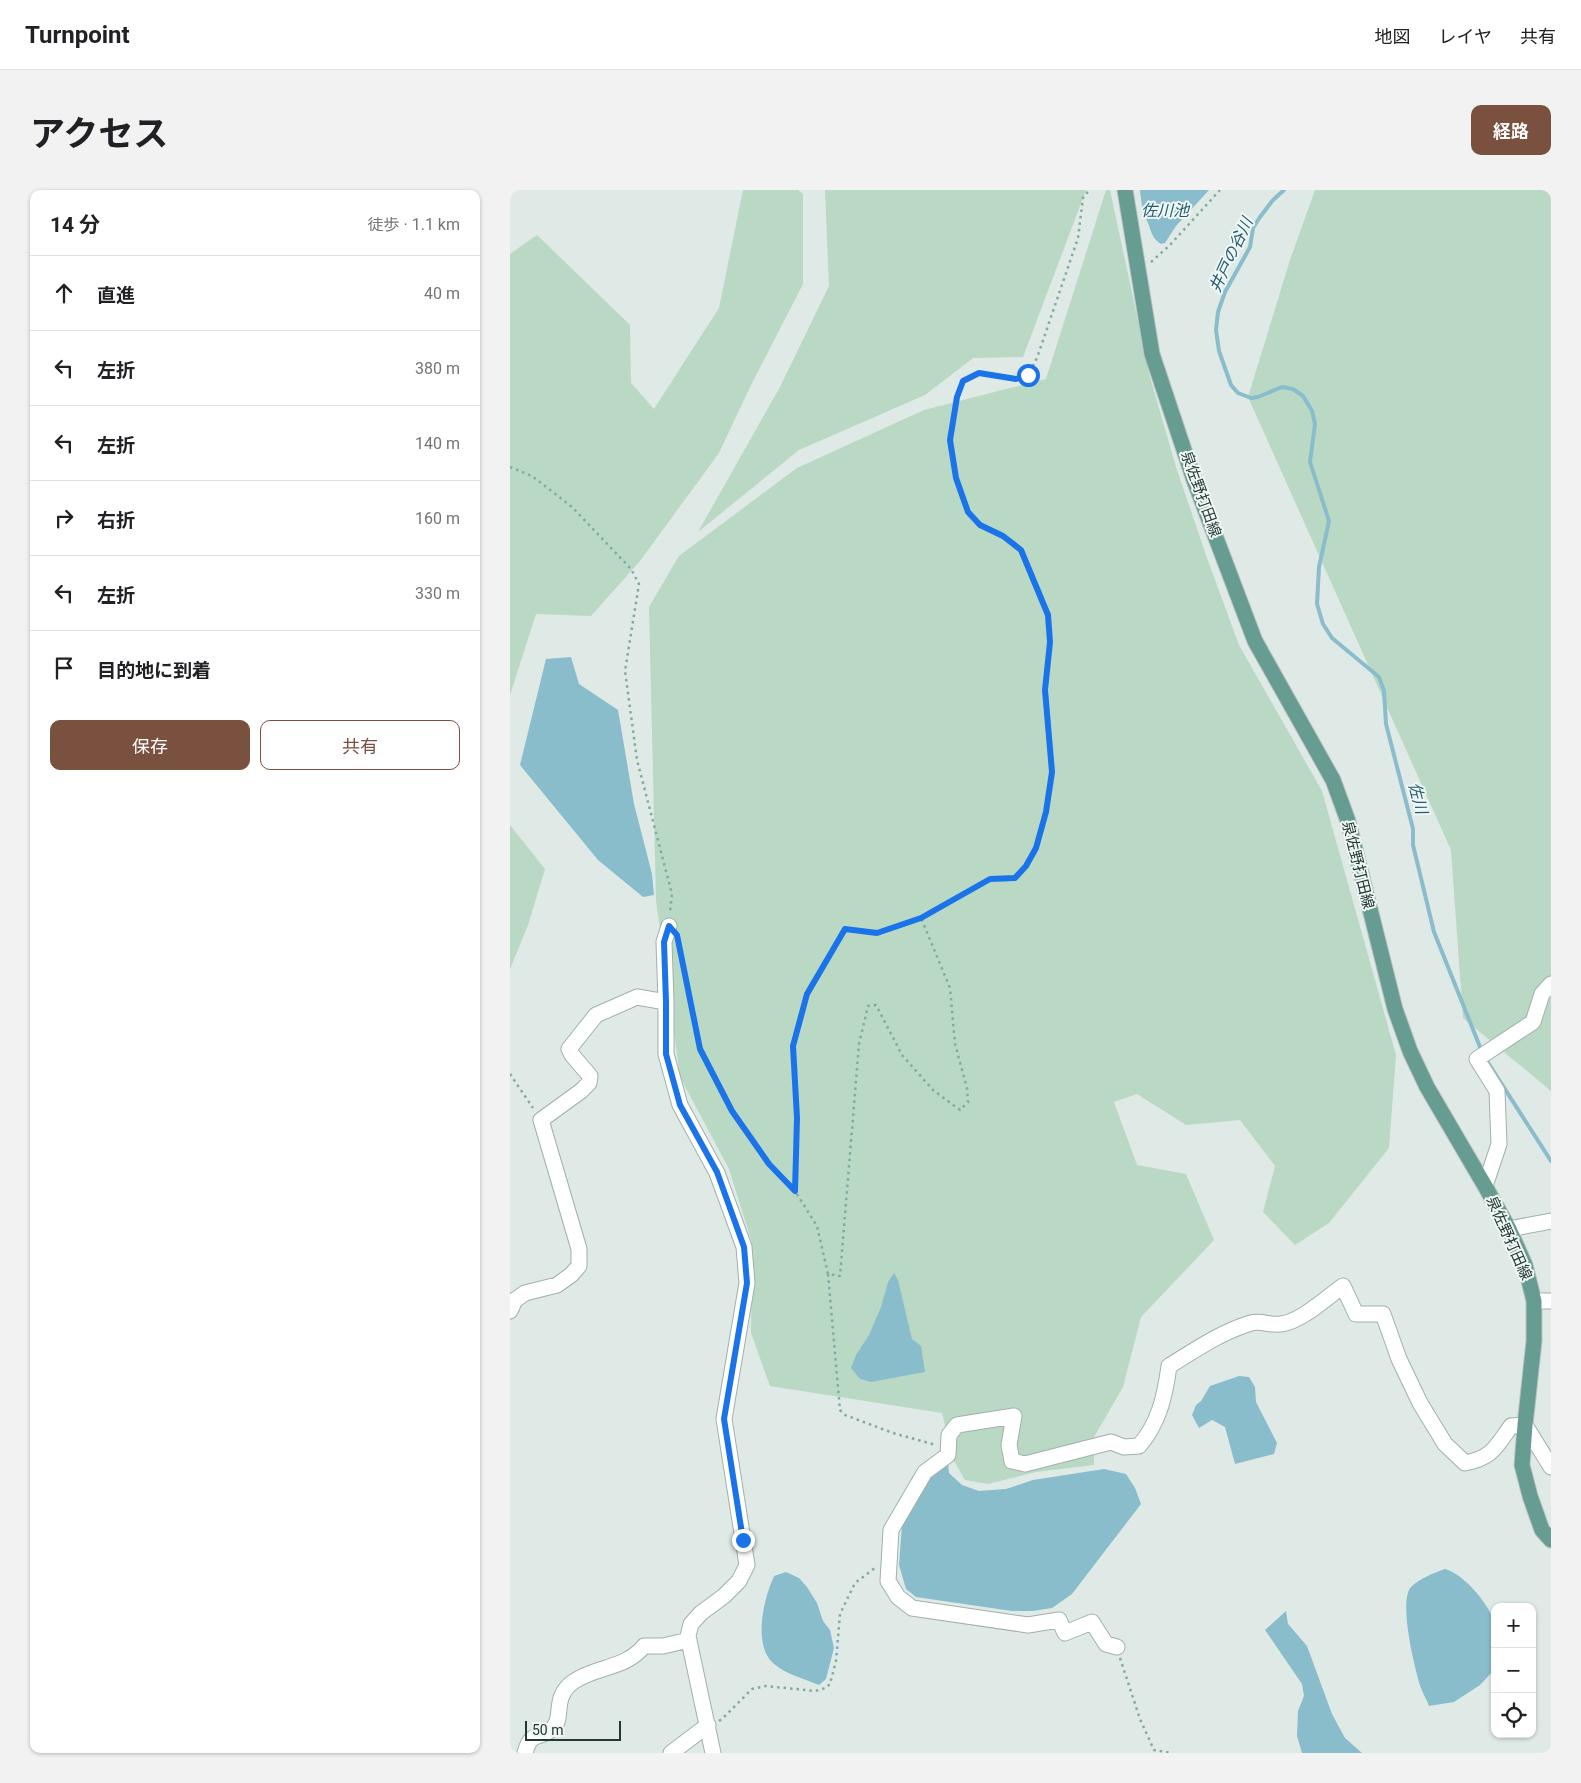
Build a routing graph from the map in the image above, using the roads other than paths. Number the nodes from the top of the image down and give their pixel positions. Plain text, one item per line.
1 (1125, 190) edge
2 (669, 926) road end
3 (1551, 984) edge
4 (666, 1002) junction
5 (1485, 1186) junction
6 (1551, 1221) edge
7 (1509, 1230) junction
8 (1534, 1301) junction
9 (1551, 1301) edge
10 (510, 1311) edge
11 (1524, 1425) junction
12 (1551, 1467) edge
13 (1551, 1540) edge
14 (689, 1640) junction
15 (1117, 1647) road end
16 (708, 1725) junction
17 (525, 1753) edge
18 (671, 1753) edge
19 (714, 1753) edge

1 - 5 main road, 泉佐野打田線
2 - 4 street
3 - 5 street
4 - 10 street
4 - 14 street
5 - 7 main road, 泉佐野打田線
6 - 7 street
7 - 8 main road, 泉佐野打田線
8 - 9 street
8 - 11 main road, 泉佐野打田線
11 - 12 street
11 - 13 main road, 泉佐野打田線
11 - 15 street
14 - 16 street
14 - 17 street
16 - 18 street
16 - 19 street

